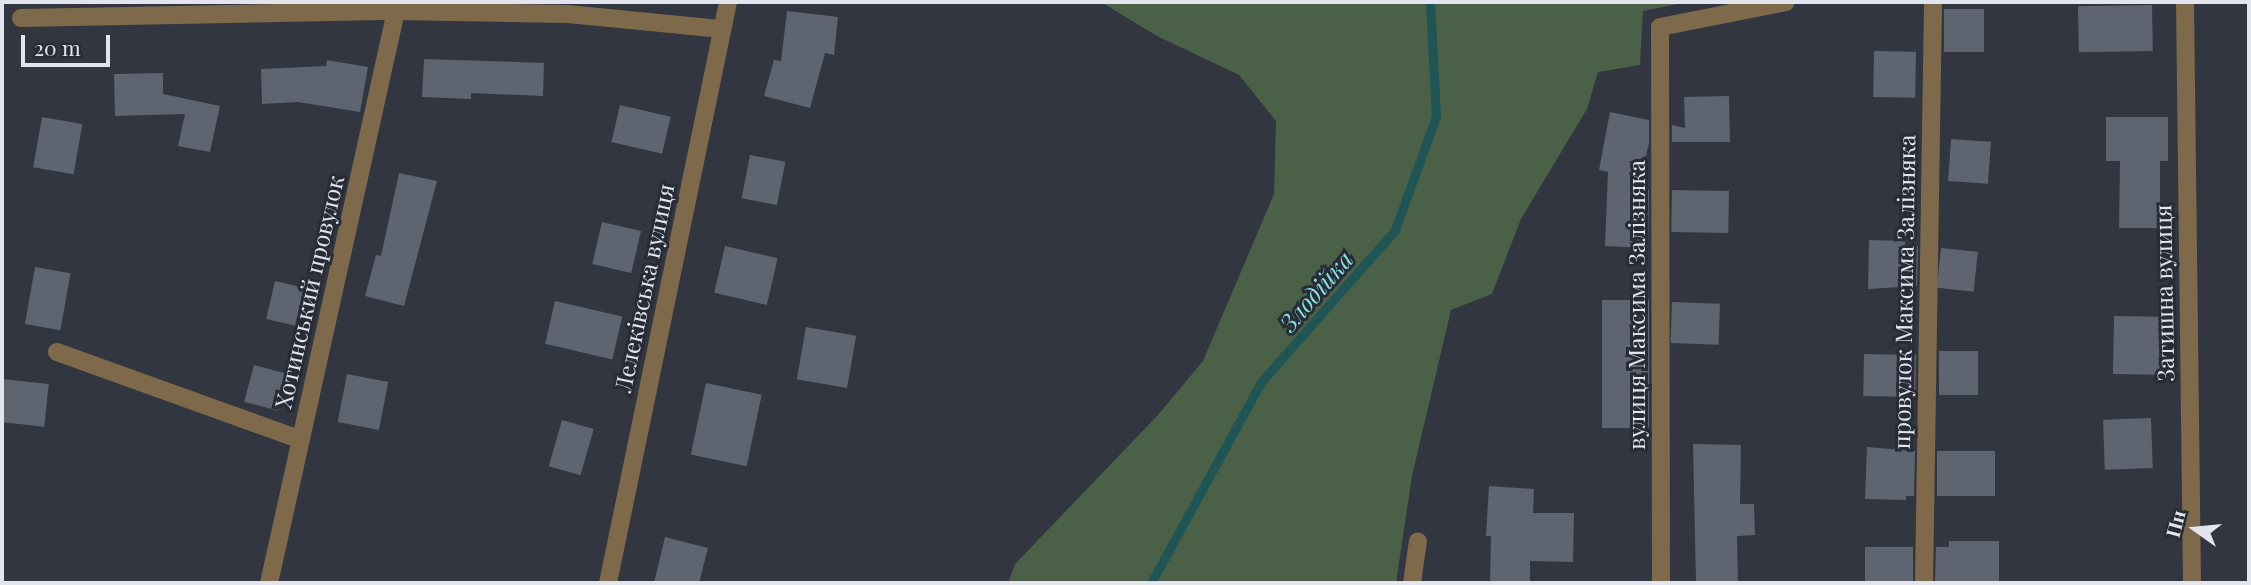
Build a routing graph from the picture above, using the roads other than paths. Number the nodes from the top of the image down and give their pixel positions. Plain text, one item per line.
1 (728, 2) edge
2 (1786, 2) edge
3 (1933, 2) edge
4 (2185, 2) edge
5 (397, 11) junction
6 (21, 18) dead end
7 (722, 29) junction
8 (57, 352) dead end
9 (301, 440) junction
10 (1418, 541) dead end
11 (269, 583) edge
12 (608, 583) edge
13 (1412, 583) edge
14 (1661, 583) edge
15 (1924, 583) edge
16 (2192, 583) edge

1 - 7 street, Лелеківська вулиця
2 - 14 street, вулиця Максима Залізняка
3 - 15 street, провулок Максима Залізняка
4 - 16 street, Затишна вулиця
5 - 6 street
5 - 7 street
5 - 9 street, Хотинський провулок
7 - 12 street, Лелеківська вулиця
8 - 9 street
9 - 11 street, Хотинський провулок
10 - 13 street

